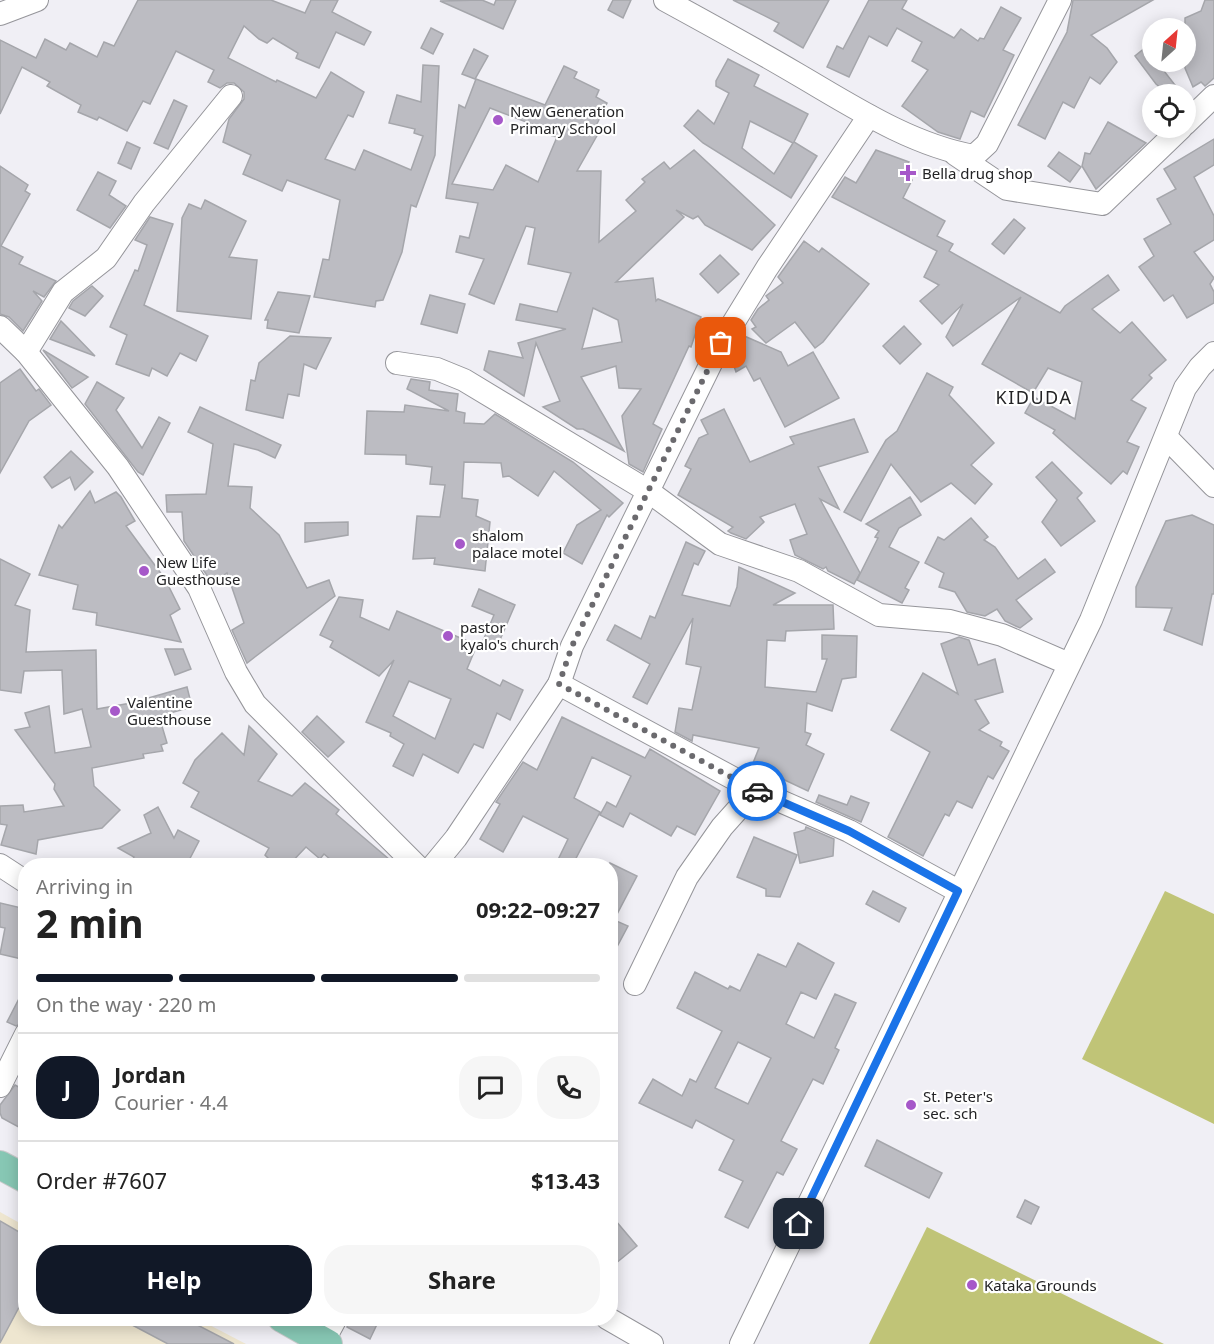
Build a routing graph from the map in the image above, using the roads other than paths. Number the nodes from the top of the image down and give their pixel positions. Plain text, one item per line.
1 (37, 0) edge
2 (665, 0) edge
3 (1060, 0) edge
4 (0, 14) edge
5 (231, 96) dead end
6 (1214, 96) edge
7 (1196, 113) edge
8 (869, 116) junction
9 (1171, 138) edge
10 (953, 153) junction
11 (0, 327) edge
12 (26, 352) junction
13 (1214, 353) edge
14 (397, 363) dead end
15 (1166, 437) junction
16 (1214, 486) edge
17 (648, 491) junction
18 (1069, 664) junction
19 (559, 684) junction
20 (755, 790) junction
21 (409, 858) edge
22 (440, 858) edge
23 (0, 865) edge
24 (18, 877) edge
25 (958, 891) junction
26 (635, 984) dead end
27 (18, 1050) edge
28 (0, 1086) edge
29 (0, 1165) edge
30 (18, 1175) edge
31 (618, 1324) edge
32 (298, 1326) edge
33 (319, 1336) edge
34 (652, 1344) edge
35 (741, 1344) edge

1 - 4 street
2 - 8 street
3 - 10 street
5 - 12 street
6 - 7 street
8 - 10 street
8 - 17 street
9 - 10 street
11 - 12 street
12 - 21 street
13 - 15 street
14 - 17 street
15 - 16 street
15 - 18 street
17 - 18 street
17 - 19 street
18 - 25 street
19 - 20 street
19 - 22 street
20 - 25 street
20 - 26 street
23 - 24 street
25 - 35 street
27 - 28 street
29 - 30 main road
31 - 34 street
32 - 33 main road

